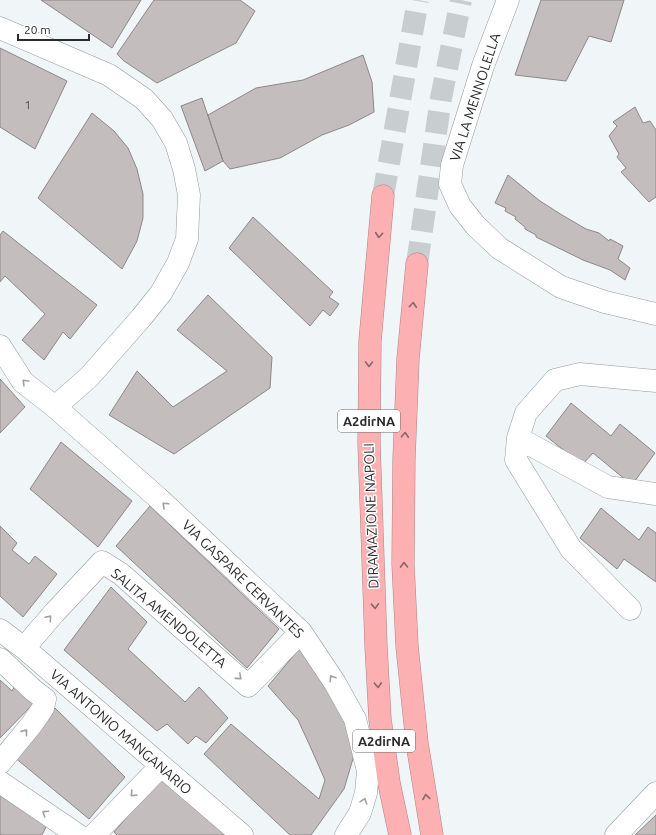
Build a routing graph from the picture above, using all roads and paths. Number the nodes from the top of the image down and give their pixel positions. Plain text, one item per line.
1 (499, 0) edge
2 (508, 0) edge
3 (500, 22) junction
4 (0, 28) edge
5 (383, 196) tunnel mouth
6 (417, 264) tunnel mouth
7 (656, 314) edge
8 (0, 346) edge
9 (656, 381) edge
10 (55, 407) junction
11 (518, 438) junction
12 (656, 494) edge
13 (630, 609) dead end
14 (0, 630) edge
15 (301, 632) junction
16 (24, 648) junction
17 (0, 659) edge
18 (0, 763) edge
19 (160, 766) junction
20 (0, 782) edge
21 (656, 793) edge
22 (78, 835) edge
23 (94, 835) edge
24 (242, 835) edge
25 (346, 835) edge
26 (400, 835) edge
27 (432, 835) edge
28 (616, 835) edge

1 - 3 street, VIA LA MENNOLELLA
2 - 3 street, VIA LA MENNOLELLA
3 - 7 street, VIA LA MENNOLELLA
4 - 10 street
5 -> 26 highway, DIRAMAZIONE NAPOLI / A2dirNA
27 -> 6 highway, A2dirNA
10 -> 8 street, VIA GASPARE CERVANTES
9 - 11 street
15 -> 10 street, VIA GASPARE CERVANTES
11 - 12 street
11 - 13 street
14 - 16 street, VIA ANTONIO MANGANARIO
16 -> 15 street, SALITA AMENDOLETTA
25 -> 15 street, VIA GASPARE CERVANTES
16 - 19 street, VIA ANTONIO MANGANARIO
18 -> 17 street
19 -> 23 street
19 - 24 street, VIA ANTONIO MANGANARIO
22 -> 20 street
21 - 28 street

